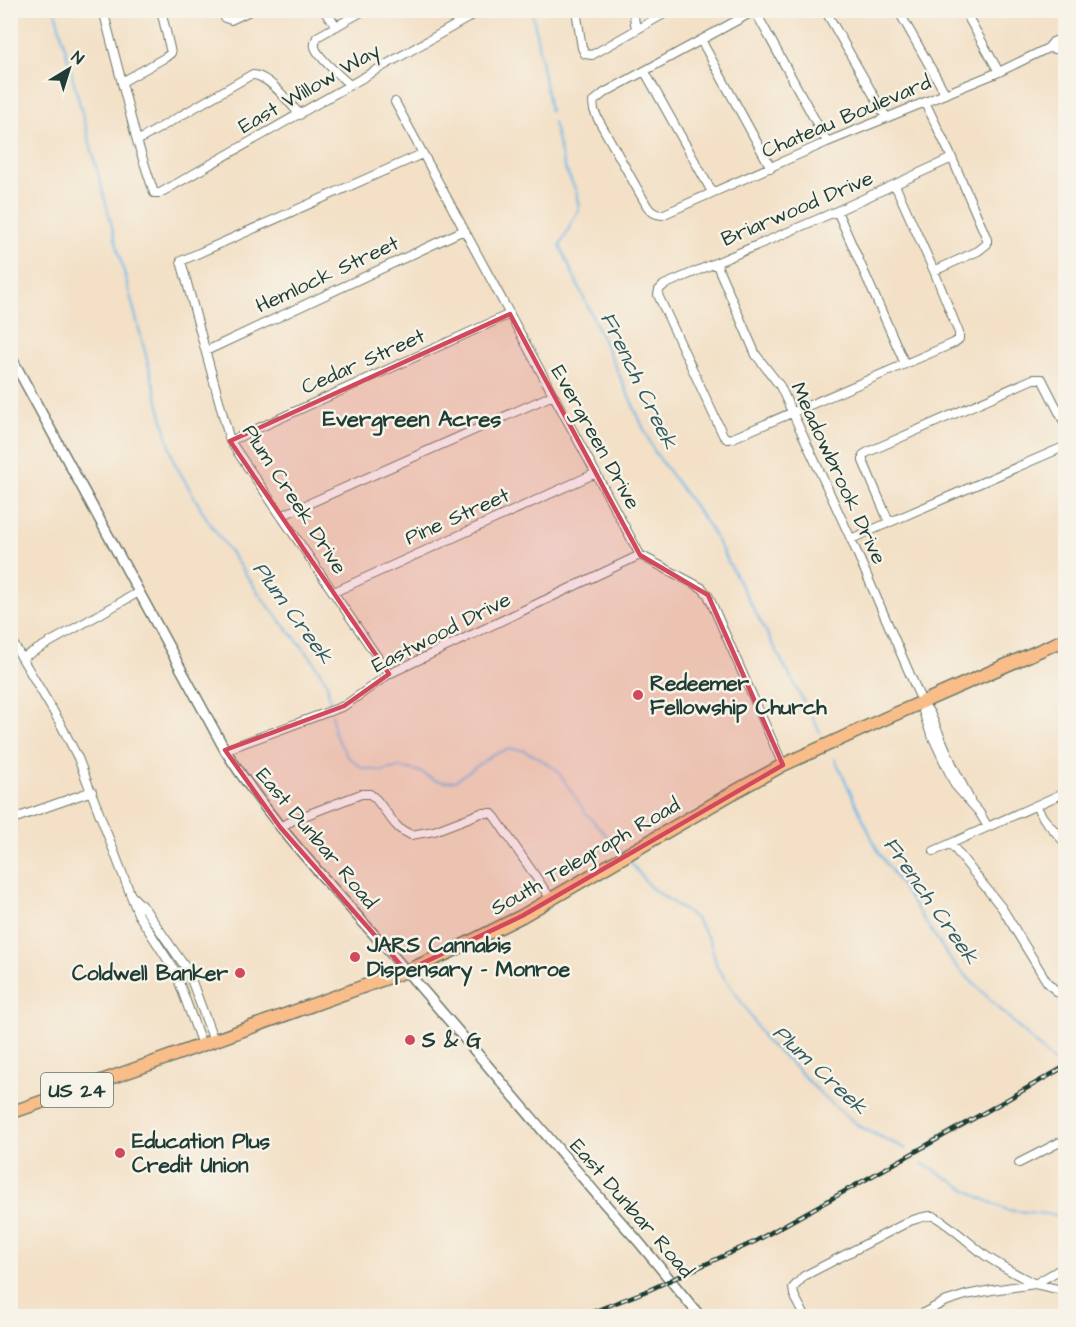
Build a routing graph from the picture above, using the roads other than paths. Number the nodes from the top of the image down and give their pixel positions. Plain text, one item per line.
1 (103, 10) edge
2 (161, 10) edge
3 (222, 10) edge
4 (252, 10) edge
5 (323, 10) edge
6 (365, 10) edge
7 (482, 10) edge
8 (576, 10) edge
9 (633, 10) edge
10 (670, 10) edge
11 (825, 10) edge
12 (898, 10) edge
13 (964, 10) edge
14 (756, 11) edge
15 (337, 26) junction
16 (636, 30) junction
17 (1065, 37) edge
18 (701, 40) junction
19 (1065, 45) edge
20 (1048, 48) junction
21 (645, 72) junction
22 (999, 72) junction
23 (122, 82) junction
24 (350, 85) junction
25 (945, 93) junction
26 (395, 102) dead end
27 (925, 102) junction
28 (300, 115) junction
29 (886, 117) junction
30 (137, 141) junction
31 (827, 142) junction
32 (422, 154) junction
33 (952, 158) junction
34 (771, 168) junction
35 (895, 186) junction
36 (712, 192) junction
37 (837, 211) junction
38 (464, 230) junction
39 (716, 263) junction
40 (934, 271) junction
41 (510, 314) junction
42 (206, 351) junction
43 (10, 355) edge
44 (905, 364) junction
45 (553, 395) junction
46 (792, 414) junction
47 (1065, 426) edge
48 (230, 441) junction
49 (1065, 446) edge
50 (596, 473) junction
51 (281, 516) junction
52 (890, 522) junction
53 (851, 539) junction
54 (640, 555) junction
55 (139, 592) junction
56 (334, 592) junction
57 (10, 638) edge
58 (1065, 639) edge
59 (22, 658) junction
60 (389, 674) junction
61 (922, 702) junction
62 (225, 750) junction
63 (783, 765) junction
64 (92, 791) junction
65 (1065, 792) edge
66 (1036, 806) junction
67 (10, 820) edge
68 (280, 827) junction
69 (988, 827) junction
70 (951, 844) junction
71 (1065, 844) edge
72 (934, 851) dead end
73 (132, 896) junction
74 (551, 899) junction
75 (406, 971) junction
76 (1065, 997) edge
77 (208, 1043) junction
78 (10, 1113) edge
79 (1065, 1139) edge
80 (1019, 1162) dead end
81 (1065, 1266) edge
82 (1035, 1284) junction
83 (1065, 1291) edge
84 (700, 1317) edge
85 (805, 1317) edge
86 (918, 1317) edge

1 - 23 street
2 - 23 street
3 - 4 street
5 - 15 street
6 - 15 street
7 - 24 street, East Willow Way
8 - 16 street
9 - 16 street
10 - 16 street
11 - 29 street
12 - 25 street
13 - 22 street
14 - 18 street
14 - 31 street
15 - 24 street
17 - 20 street, Chateau Boulevard
18 - 21 street
18 - 34 street
19 - 20 street, Chateau Boulevard
20 - 22 street, Chateau Boulevard
21 - 36 street
21 - 36 street, Chateau Boulevard
22 - 25 street, Chateau Boulevard
23 - 30 street
24 - 28 street, East Willow Way
25 - 27 street, Chateau Boulevard
26 - 32 street, Evergreen Drive
27 - 29 street, Chateau Boulevard
27 - 33 street
28 - 30 street
28 - 30 street, East Willow Way
29 - 31 street, Chateau Boulevard
31 - 34 street, Chateau Boulevard
32 - 38 street, Evergreen Drive
32 - 42 street, Plum Creek Drive
33 - 35 street, Briarwood Drive
33 - 40 street
34 - 36 street, Chateau Boulevard
35 - 37 street, Briarwood Drive
35 - 40 street
37 - 39 street, Briarwood Drive
37 - 44 street
38 - 41 street, Evergreen Drive
38 - 42 street, Hemlock Street
39 - 46 street, Meadowbrook Drive
39 - 46 street, Briarwood Drive
40 - 44 street
41 - 45 street, Evergreen Drive
41 - 48 street, Cedar Street
42 - 48 street, Plum Creek Drive
43 - 55 street, East Dunbar Road
44 - 46 street
45 - 50 street, Evergreen Drive
45 - 51 street
46 - 53 street, Meadowbrook Drive
47 - 52 street
48 - 51 street, Plum Creek Drive
49 - 52 street
50 - 54 street, Evergreen Drive
50 - 56 street, Pine Street
51 - 56 street, Plum Creek Drive
52 - 53 street
53 - 61 street, Meadowbrook Drive
54 - 60 street, Eastwood Drive
54 - 63 street
55 - 59 street
55 - 62 street, East Dunbar Road
56 - 60 street, Plum Creek Drive
57 - 59 street
58 - 61 main road, South Telegraph Road / US 24
59 - 64 street
60 - 62 street, Eastwood Drive
61 - 63 main road, South Telegraph Road / US 24
61 - 69 street, Meadowbrook Drive
62 - 68 street, East Dunbar Road
63 - 74 main road, South Telegraph Road / US 24
64 - 67 street
64 - 73 street
65 - 66 street
66 - 69 street
66 - 71 street
68 - 74 street
68 - 75 street, East Dunbar Road
69 - 70 street
70 - 72 street
70 - 76 street
73 - 77 street
73 - 77 street
74 - 75 main road, South Telegraph Road / US 24
75 - 77 main road, South Telegraph Road / US 24
75 - 84 street, East Dunbar Road
77 - 78 main road, South Telegraph Road / US 24
79 - 80 street
81 - 82 street
82 - 83 street
82 - 85 street
82 - 86 street

